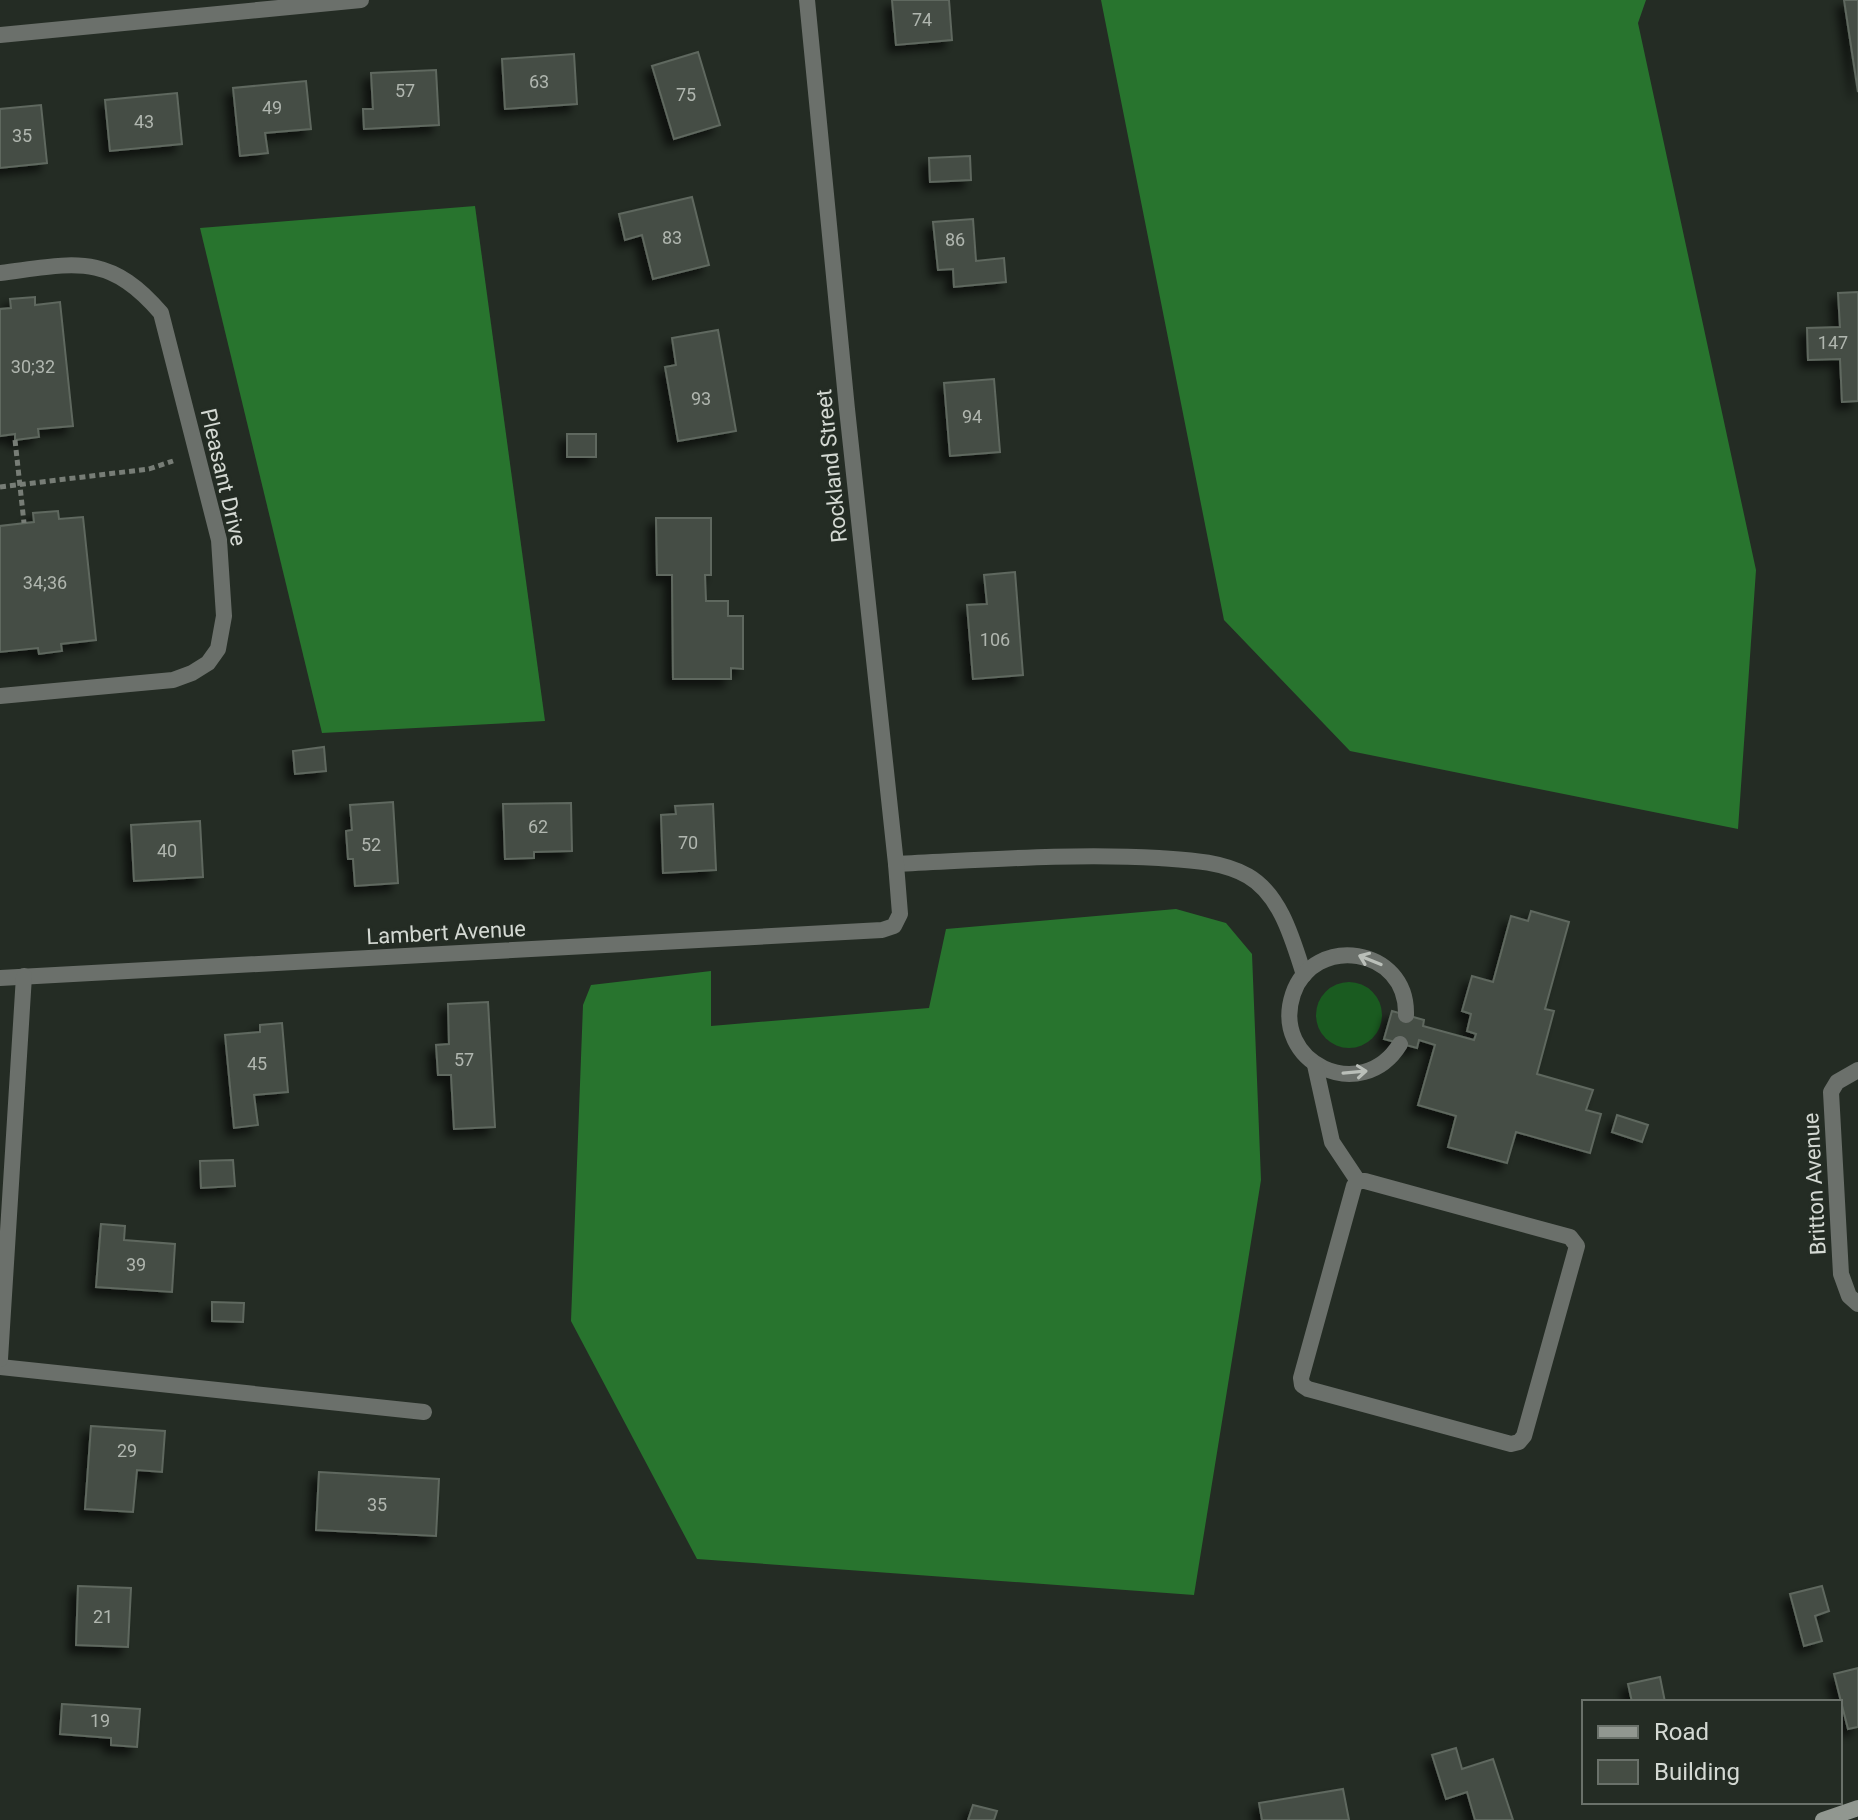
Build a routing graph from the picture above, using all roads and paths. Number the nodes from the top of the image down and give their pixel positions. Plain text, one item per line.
1 (361, 0) edge
2 (807, 0) edge
3 (0, 35) edge
4 (0, 273) edge
5 (15, 440) dead end
6 (196, 453) junction
7 (21, 485) junction
8 (0, 487) edge
9 (24, 523) dead end
10 (0, 696) edge
11 (896, 864) junction
12 (894, 926) joint
13 (1304, 975) junction
14 (24, 976) junction
15 (0, 978) edge
16 (1406, 1015) dead end
17 (1400, 1044) dead end
18 (1315, 1065) junction
19 (1858, 1070) edge
20 (1358, 1181) junction
21 (1858, 1304) edge
22 (0, 1359) edge
23 (0, 1367) edge
24 (424, 1412) dead end
25 (1858, 1808) edge
26 (1823, 1820) edge

1 - 3 street
2 - 11 street, Rockland Street
4 - 6 street, Pleasant Drive
5 - 7 path
6 - 7 path
6 - 10 street, Pleasant Drive
7 - 8 path
7 - 9 path
11 - 12 street, Rockland Street
11 - 13 street
12 - 14 street, Lambert Avenue
16 -> 13 street
13 - 18 street
14 - 15 street, Lambert Avenue
14 - 22 street
18 -> 17 street
18 - 20 street
19 - 21 street, Britton Avenue
20 - 20 street
23 - 24 street
25 - 26 main road

